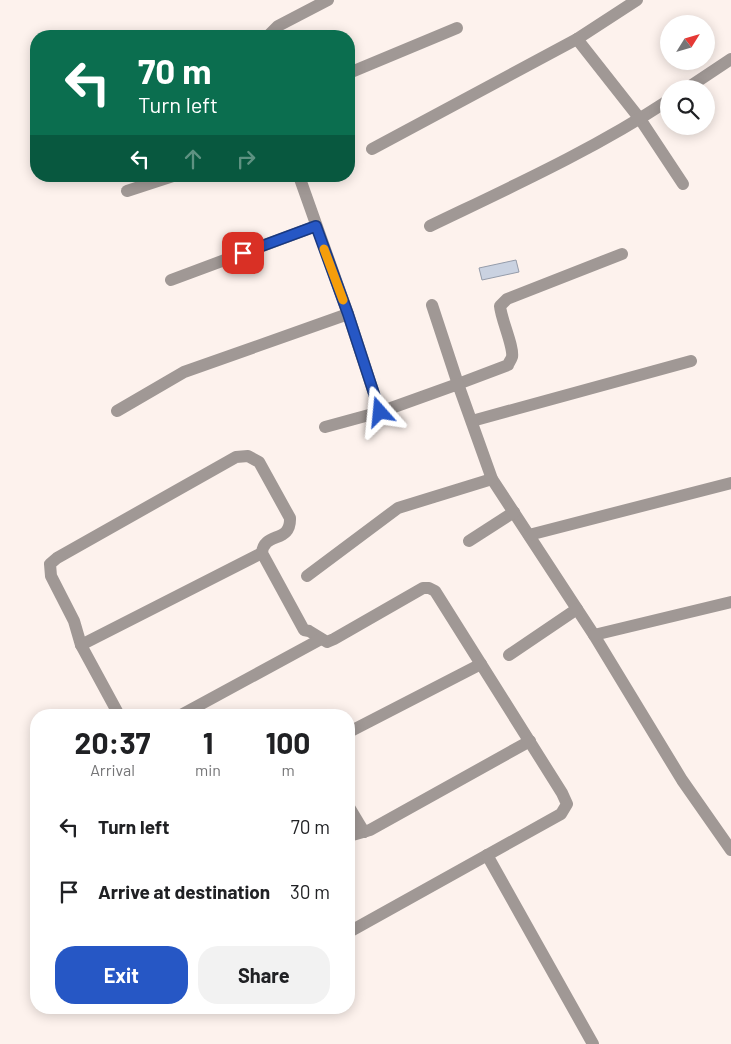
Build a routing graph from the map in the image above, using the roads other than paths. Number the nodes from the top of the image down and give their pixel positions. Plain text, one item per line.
1 (328, 0) edge
2 (638, 0) edge
3 (458, 28) dead end
4 (274, 30) edge
5 (577, 39) junction
6 (731, 59) edge
7 (355, 71) edge
8 (700, 80) edge
9 (660, 106) edge
10 (640, 118) junction
11 (372, 148) dead end
12 (155, 182) edge
13 (301, 182) edge
14 (683, 184) dead end
15 (127, 191) dead end
16 (316, 226) junction
17 (430, 226) dead end
18 (622, 254) dead end
19 (171, 280) dead end
20 (432, 305) dead end
21 (348, 314) junction
22 (690, 361) dead end
23 (458, 384) junction
24 (116, 411) dead end
25 (380, 412) junction
26 (472, 421) junction
27 (325, 427) dead end
28 (492, 479) junction
29 (731, 483) edge
30 (514, 512) junction
31 (529, 535) junction
32 (468, 541) dead end
33 (262, 553) junction
34 (307, 576) dead end
35 (731, 602) edge
36 (578, 609) junction
37 (594, 634) junction
38 (321, 639) junction
39 (81, 645) junction
40 (509, 655) dead end
41 (481, 664) junction
42 (116, 709) edge
43 (192, 709) edge
44 (355, 729) edge
45 (530, 741) junction
46 (355, 817) edge
47 (364, 832) junction
48 (355, 834) edge
49 (731, 850) edge
50 (487, 855) junction
51 (355, 929) edge
52 (593, 1044) edge

1 - 4 street
2 - 5 street
3 - 7 street
5 - 10 street
5 - 11 street
6 - 8 street
9 - 10 street
10 - 14 street
10 - 17 street
12 - 15 street
13 - 16 street
16 - 19 street
16 - 21 street
18 - 23 street
20 - 23 street
21 - 24 street
21 - 25 street
22 - 26 street
23 - 25 street
23 - 26 street
25 - 27 street
26 - 28 street
28 - 30 street
28 - 34 street
29 - 31 street
30 - 31 street
30 - 32 street
31 - 36 street
33 - 38 street
33 - 39 street
33 - 39 street
35 - 37 street
36 - 37 street
36 - 40 street
37 - 49 street
38 - 41 street
38 - 43 street
39 - 42 street
41 - 44 street
41 - 45 street
45 - 47 street
45 - 50 street
46 - 47 street
47 - 48 street
50 - 51 street
50 - 52 street

